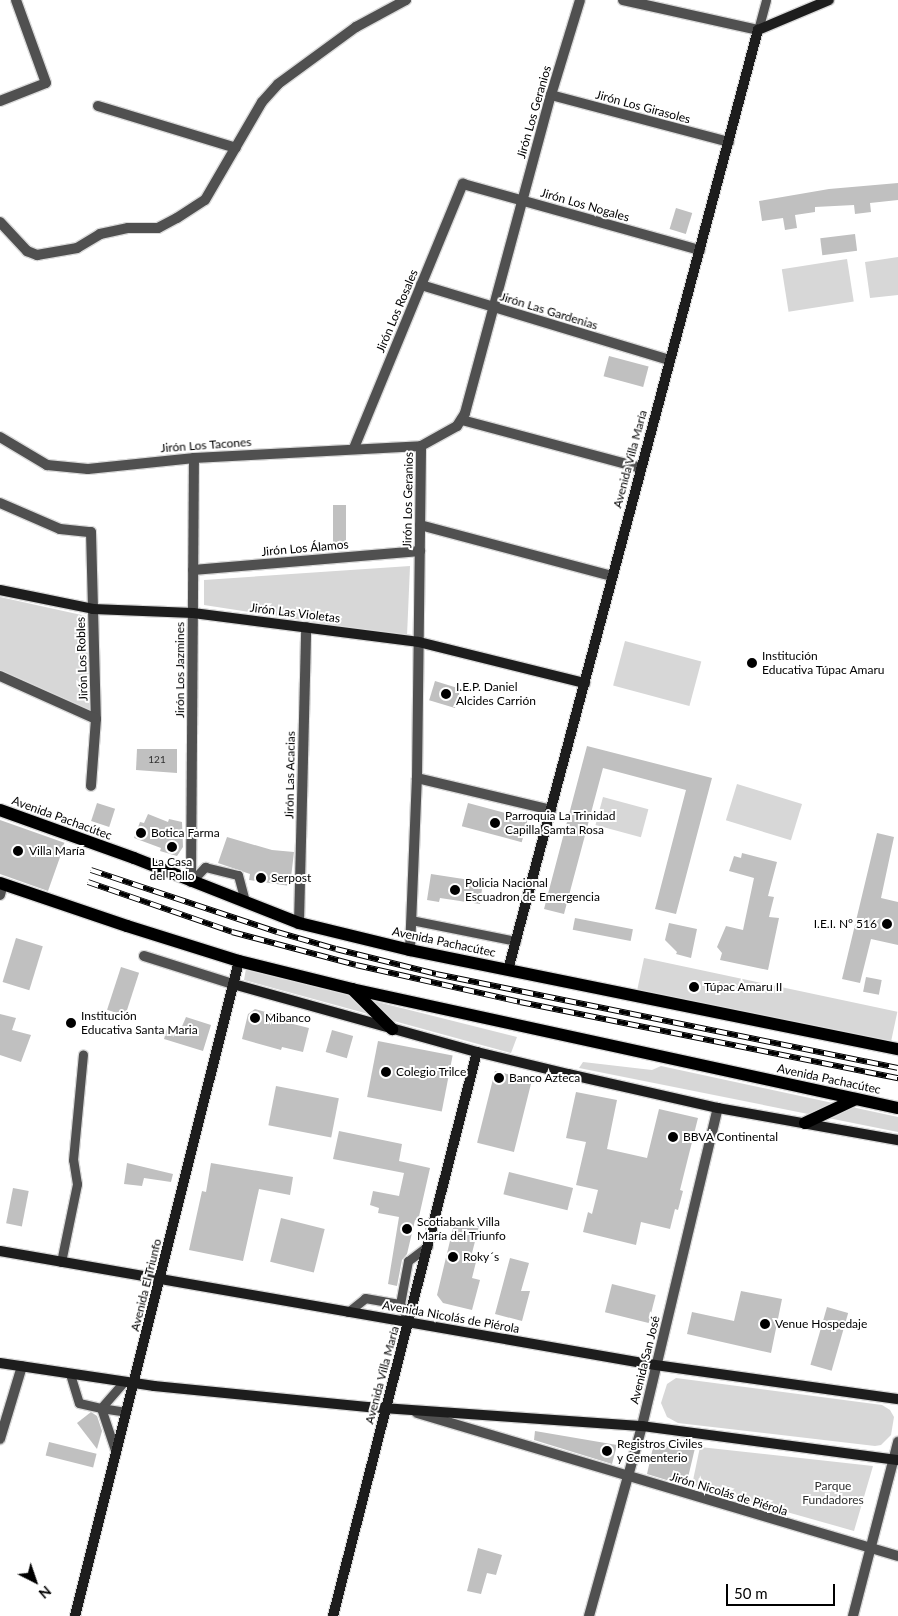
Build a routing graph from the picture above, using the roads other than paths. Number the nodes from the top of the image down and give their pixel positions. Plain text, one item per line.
1 (16, 0) edge
2 (580, 0) edge
3 (623, 0) edge
4 (766, 0) edge
5 (829, 0) edge
6 (399, 2) edge
7 (758, 30) junction
8 (552, 95) junction
9 (0, 101) edge
10 (98, 106) dead end
11 (728, 142) junction
12 (236, 148) junction
13 (463, 184) joint
14 (523, 200) junction
15 (0, 222) edge
16 (700, 250) junction
17 (421, 285) junction
18 (494, 308) junction
19 (670, 360) junction
20 (462, 420) junction
21 (0, 437) edge
22 (421, 446) junction
23 (354, 448) junction
24 (194, 458) junction
25 (641, 468) junction
26 (0, 503) edge
27 (420, 525) junction
28 (420, 551) junction
29 (193, 570) junction
30 (612, 576) junction
31 (0, 590) edge
32 (93, 609) junction
33 (193, 613) junction
34 (306, 627) junction
35 (419, 642) junction
36 (0, 676) edge
37 (584, 682) junction
38 (96, 719) junction
39 (417, 778) junction
40 (91, 786) dead end
41 (0, 810) edge
42 (551, 810) junction
43 (191, 882) junction
44 (1, 888) edge
45 (245, 902) junction
46 (411, 920) junction
47 (299, 923) junction
48 (516, 941) junction
49 (410, 950) junction
50 (144, 956) dead end
51 (239, 961) junction
52 (508, 970) junction
53 (233, 984) junction
54 (352, 990) junction
55 (392, 1029) junction
56 (898, 1050) edge
57 (476, 1052) junction
58 (83, 1054) dead end
59 (856, 1099) junction
60 (718, 1108) junction
61 (898, 1108) edge
62 (805, 1123) junction
63 (898, 1140) edge
64 (428, 1246) junction
65 (0, 1251) edge
66 (61, 1262) junction
67 (160, 1280) junction
68 (400, 1304) junction
69 (348, 1312) junction
70 (409, 1322) junction
71 (0, 1363) edge
72 (657, 1365) junction
73 (22, 1366) junction
74 (70, 1374) junction
75 (129, 1382) junction
76 (898, 1399) edge
77 (101, 1408) junction
78 (386, 1409) junction
79 (409, 1410) junction
80 (126, 1412) junction
81 (642, 1426) junction
82 (0, 1439) edge
83 (898, 1442) edge
84 (116, 1453) junction
85 (896, 1460) edge
86 (628, 1476) junction
87 (870, 1549) junction
88 (898, 1556) edge
89 (75, 1616) edge
90 (333, 1616) edge
91 (589, 1616) edge
92 (853, 1616) edge

1 - 9 street
2 - 8 street, Jirón Los Geranios
3 - 7 street
4 - 7 lane
5 - 7 street
6 - 12 street
7 - 11 street, Avenida Villa María
8 - 11 street, Jirón Los Girasoles
8 - 14 street, Jirón Los Geranios
10 - 12 street
11 - 16 street, Avenida Villa María
12 - 15 street
13 - 14 street, Jirón Los Nogales
13 - 17 street, Jirón Los Rosales
14 - 16 street, Jirón Los Nogales
14 - 18 street, Jirón Los Geranios
16 - 19 street, Avenida Villa María
17 - 18 street, Jirón Las Gardenias
17 - 23 street, Jirón Los Rosales
18 - 19 street, Jirón Las Gardenias
18 - 20 street, Jirón Los Geranios
19 - 25 street, Avenida Villa María
20 - 22 street, Jirón Los Geranios
20 - 25 street
21 - 24 street, Jirón Los Tacones
22 - 23 street, Jirón Los Tacones
22 - 27 street, Jirón Los Geranios
23 - 24 street, Jirón Los Tacones
24 - 29 street, Jirón Los Jazmines
25 - 30 street, Avenida Villa María
26 - 32 street, Jirón Los Robles
27 - 28 street, Jirón Los Geranios
27 - 30 street
28 - 29 street, Jirón Los Álamos
28 - 35 street, Jirón Los Geranios
29 - 33 street, Jirón Los Jazmines
30 - 37 street, Avenida Villa María
31 - 32 street, Jirón Las Violetas
32 - 33 street, Jirón Las Violetas
32 - 38 street, Jirón Los Robles
33 - 34 street, Jirón Las Violetas
33 - 43 street, Jirón Los Jazmines
34 - 35 street, Jirón Las Violetas
34 - 47 street, Jirón Las Acacias
35 - 37 street, Jirón Las Violetas
35 - 39 street, Jirón Los Geranios
36 - 38 street
37 - 42 street, Avenida Villa María
38 - 40 street, Jirón Los Robles
39 - 42 street
39 - 46 street, Jirón Los Geranios
41 - 43 main road, Avenida Pachacútec
42 - 48 street, Avenida Villa María
43 - 45 main road, Avenida Pachacútec
43 - 45 lane
44 - 51 main road, Avenida Pachacútec
45 - 47 main road, Avenida Pachacútec
46 - 48 lane
46 - 49 street, Jirón Los Geranios
47 - 49 main road, Avenida Pachacútec
48 - 52 street, Avenida Villa María
49 - 52 main road, Avenida Pachacútec
50 - 53 street
51 - 53 street, Avenida El Triunfo
51 - 54 main road, Avenida Pachacútec
52 - 56 main road, Avenida Pachacútec
53 - 55 street
53 - 67 street, Avenida El Triunfo
54 - 55 main road
54 - 59 main road, Avenida Pachacútec
55 - 57 street
57 - 60 street
57 - 64 street, Avenida Villa María
58 - 66 lane
59 - 61 main road, Avenida Pachacútec
59 - 62 main road
60 - 62 street
60 - 72 street, Avenida San José
62 - 63 street
64 - 68 lane
64 - 70 street, Avenida Villa María
65 - 66 street, Avenida Nicolás de Piérola
66 - 67 street, Avenida Nicolás de Piérola
67 - 69 street, Avenida Nicolás de Piérola
67 - 75 street, Avenida El Triunfo
68 - 69 lane
68 - 70 lane
69 - 70 street, Avenida Nicolás de Piérola
70 - 72 street, Avenida Nicolás de Piérola
70 - 78 street, Avenida Villa María
71 - 73 street
72 - 76 street, Avenida Nicolás de Piérola
72 - 81 street, Avenida San José
73 - 74 street
73 - 82 street
74 - 75 street
74 - 77 lane
75 - 77 lane
75 - 78 street
75 - 80 street, Avenida El Triunfo
77 - 80 lane
77 - 84 lane
78 - 79 street
78 - 90 street, Avenida Villa María
79 - 81 street
79 - 86 street, Jirón Nicolás de Piérola
80 - 84 street, Avenida El Triunfo
81 - 85 street
81 - 86 street, Avenida San José
83 - 85 street
84 - 89 street, Avenida El Triunfo
85 - 87 street
86 - 87 street, Jirón Nicolás de Piérola
86 - 91 street, Avenida San José
87 - 88 street, Jirón Nicolás de Piérola
87 - 92 street

